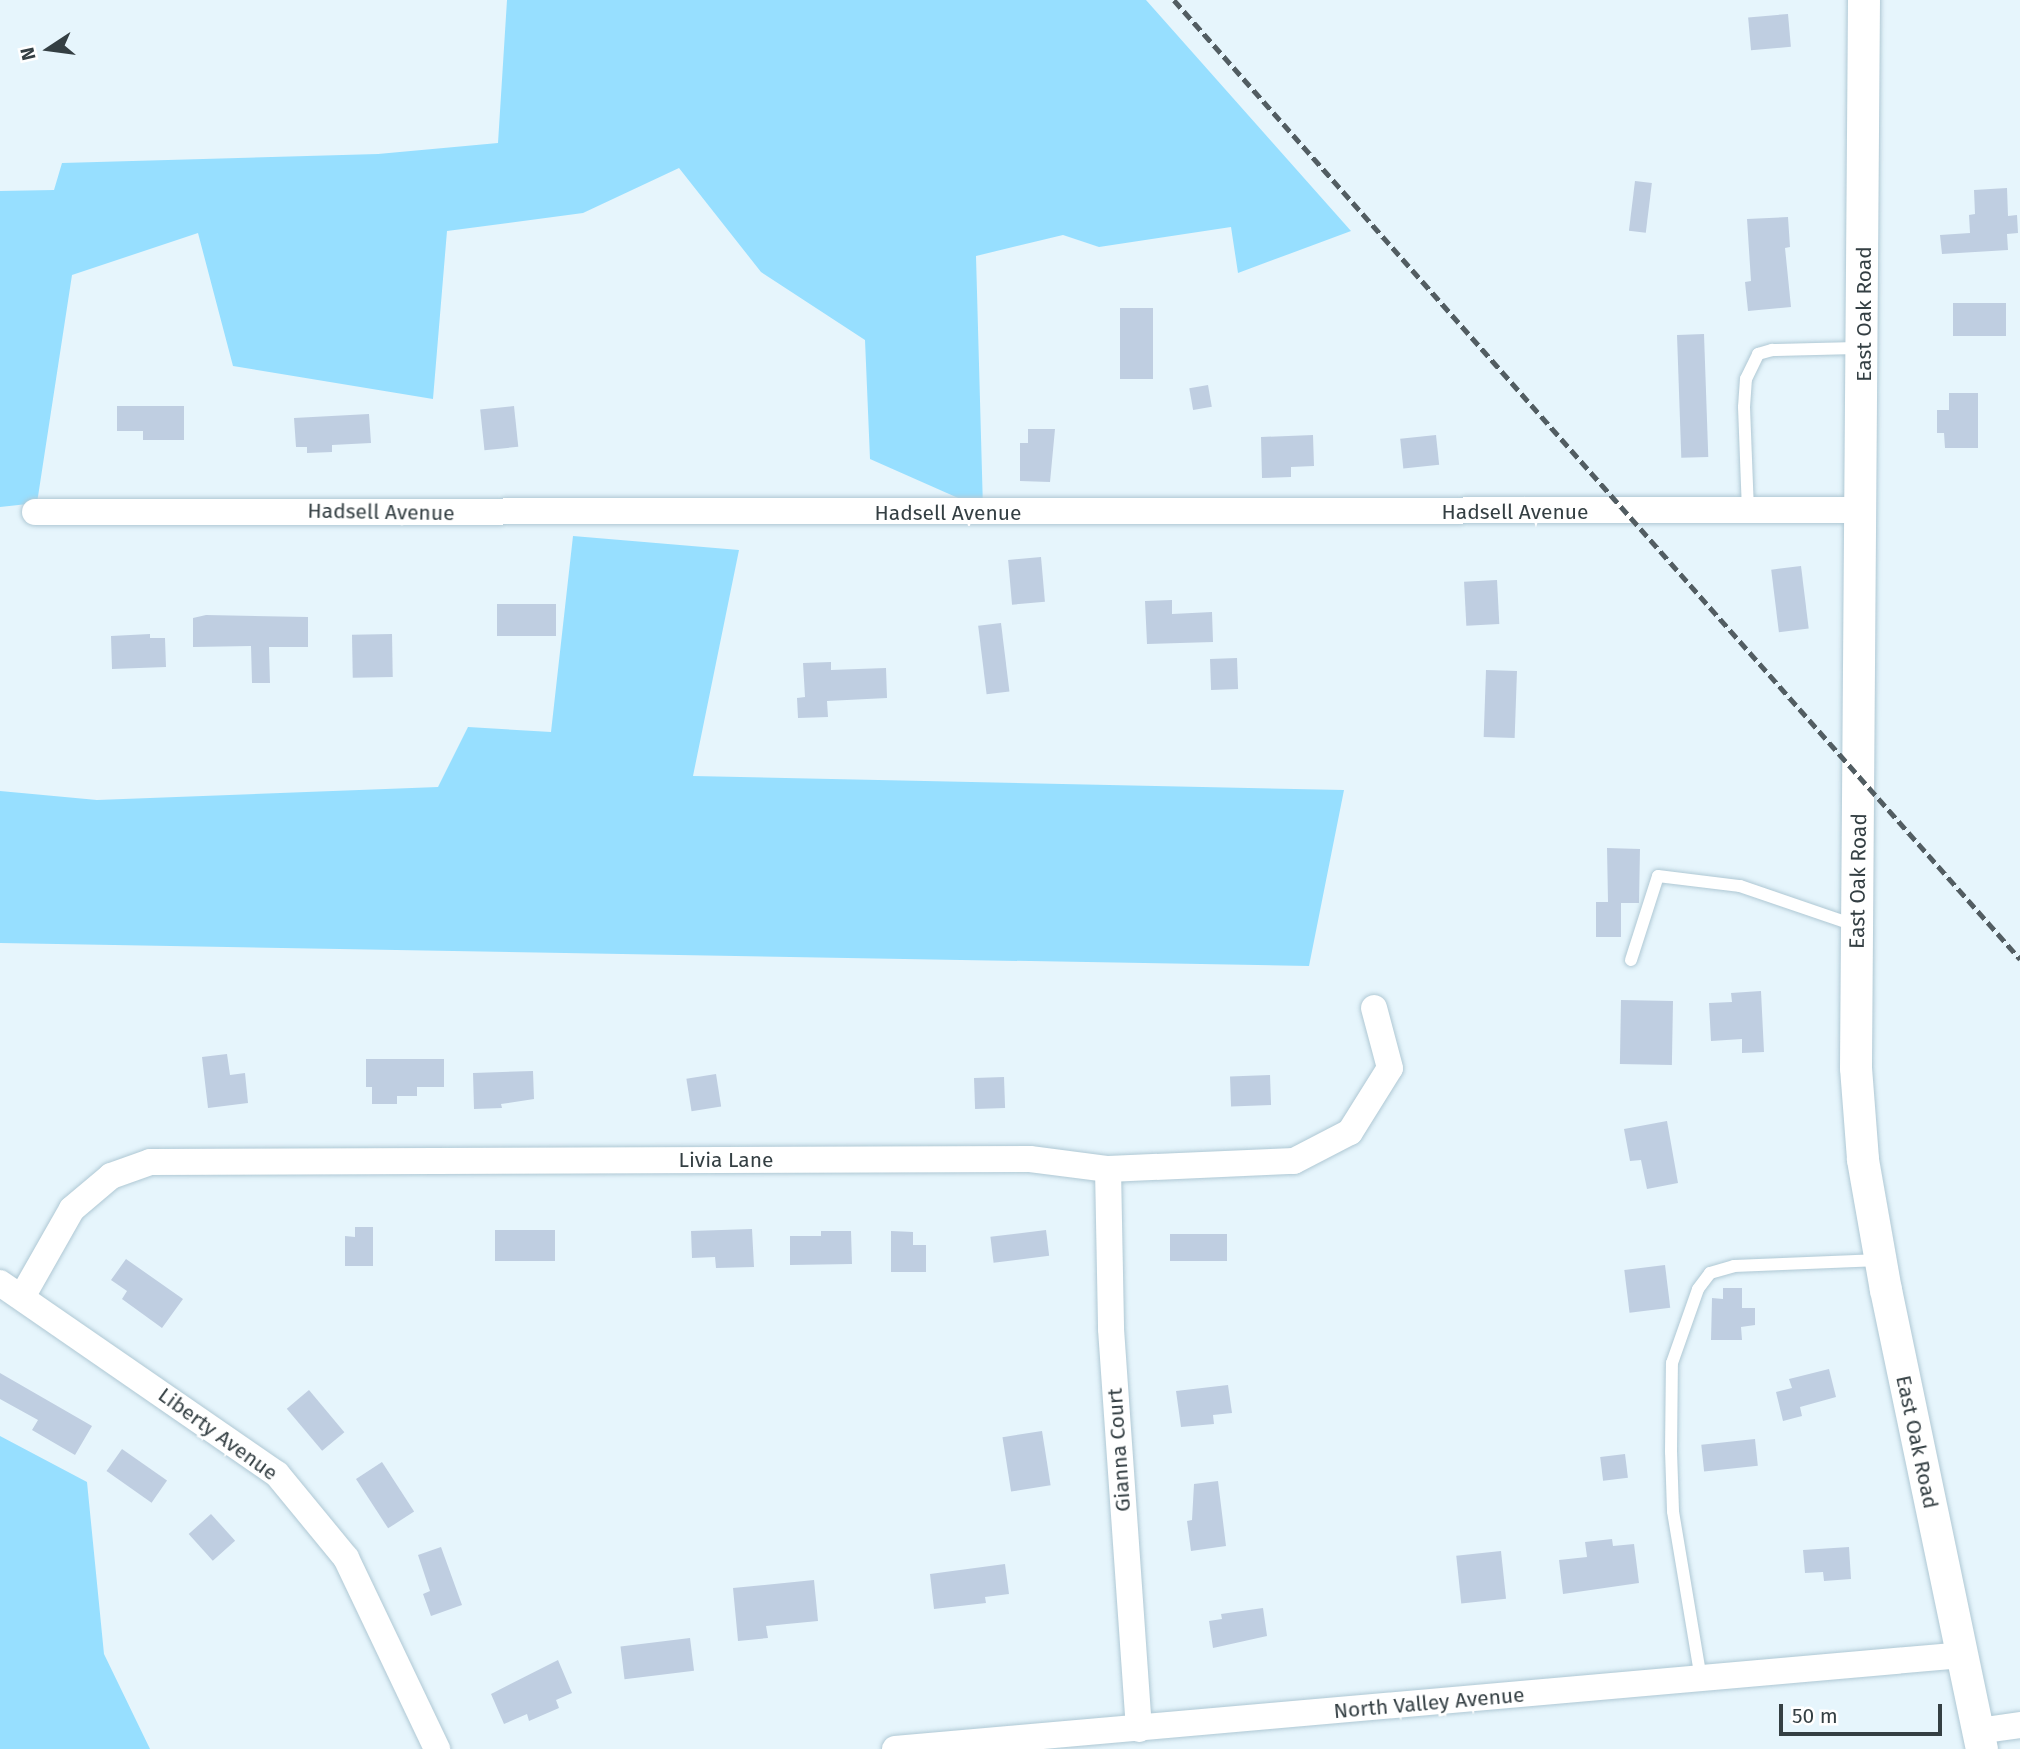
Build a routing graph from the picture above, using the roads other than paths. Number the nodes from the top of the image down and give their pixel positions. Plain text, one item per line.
1 (1864, 0) edge
2 (1863, 348) junction
3 (1862, 510) junction
4 (1748, 511) junction
5 (34, 512) dead end
6 (1857, 926) junction
7 (1631, 960) dead end
8 (1374, 1008) dead end
9 (1108, 1169) junction
10 (1881, 1260) junction
11 (11, 1290) edge
12 (1962, 1655) junction
13 (1702, 1679) junction
14 (2020, 1725) edge
15 (1139, 1729) junction
16 (1980, 1740) edge
17 (437, 1749) edge
18 (895, 1749) edge
19 (904, 1749) edge

1 - 2 street, East Oak Road
2 - 3 street, East Oak Road
2 - 4 lane
3 - 4 street, Hadsell Avenue
3 - 6 street, East Oak Road
4 - 5 street, Hadsell Avenue
6 - 7 lane
6 - 10 street, East Oak Road
8 - 9 street, Livia Lane
9 - 11 street, Livia Lane
9 - 15 street, Gianna Court
10 - 12 street, East Oak Road
10 - 13 lane
11 - 17 street, Liberty Avenue
12 - 13 street, North Valley Avenue
12 - 16 street, East Oak Road
13 - 15 street, North Valley Avenue
14 - 16 street
15 - 19 street, North Valley Avenue
18 - 19 street, North Valley Avenue

